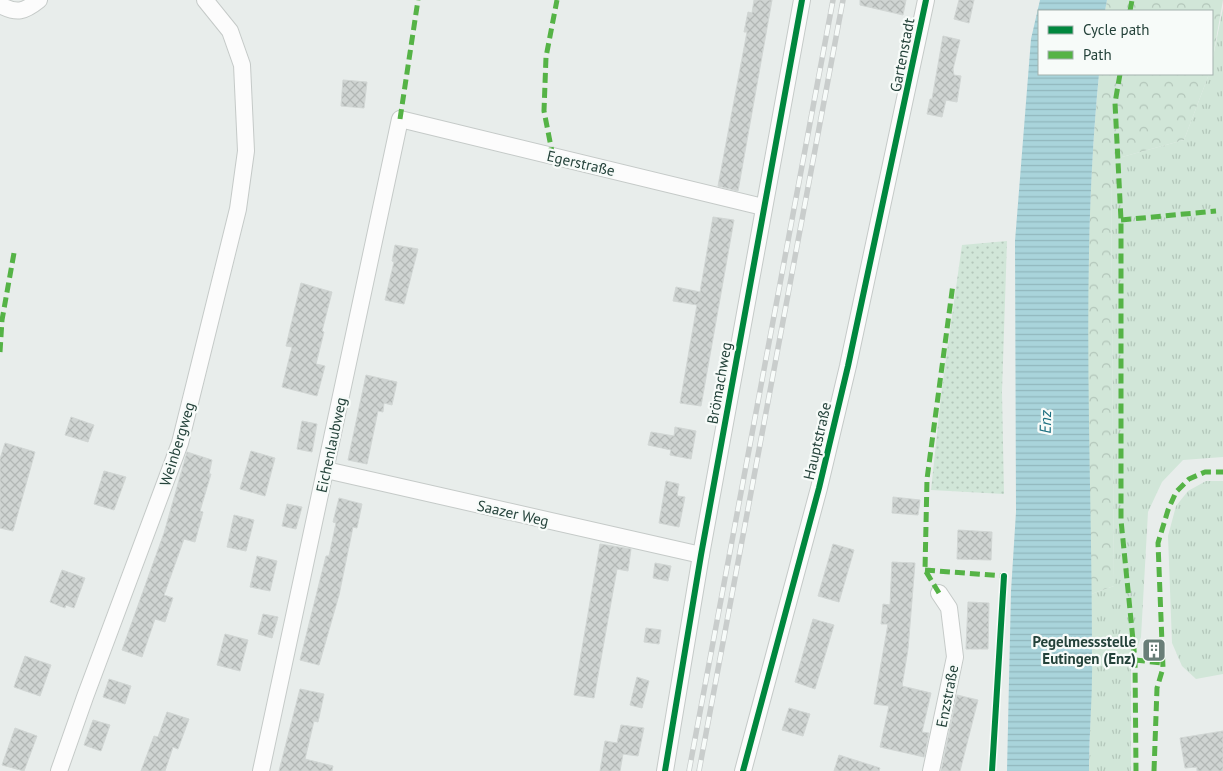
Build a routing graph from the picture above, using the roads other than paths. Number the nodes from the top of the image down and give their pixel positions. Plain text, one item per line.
1 (39, 0) edge
2 (205, 0) edge
3 (802, 0) edge
4 (926, 0) edge
5 (0, 5) edge
6 (903, 114) joint
7 (400, 119) joint
8 (763, 207) junction
9 (326, 470) junction
10 (701, 555) junction
11 (939, 593) dead end
12 (59, 771) edge
13 (261, 771) edge
14 (665, 771) edge
15 (743, 771) edge
16 (931, 771) edge

1 - 5 street
2 - 12 street, Weinbergweg
3 - 8 street, Brömachweg
4 - 6 street, Gartenstadt
6 - 15 street, Hauptstraße
7 - 8 street, Egerstraße
7 - 9 street, Eichenlaubweg
8 - 10 street, Brömachweg
9 - 10 street, Saazer Weg
9 - 13 street, Eichenlaubweg
10 - 14 street, Brömachweg
11 - 16 street, Enzstraße

